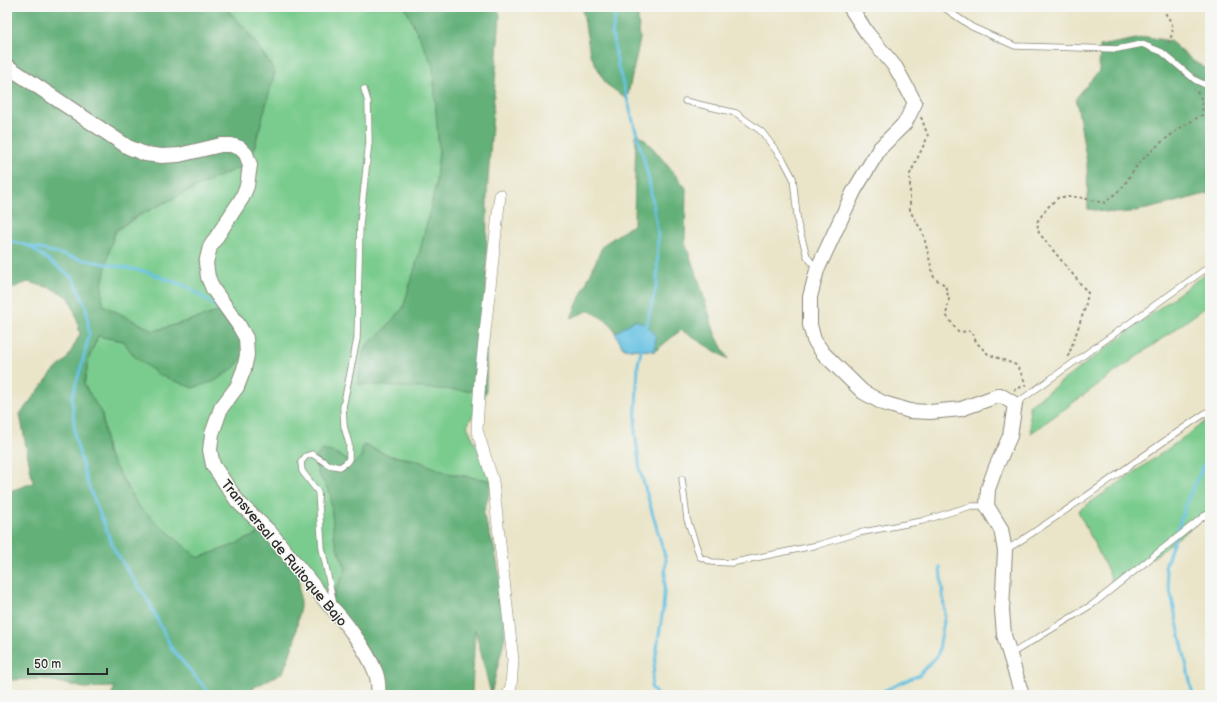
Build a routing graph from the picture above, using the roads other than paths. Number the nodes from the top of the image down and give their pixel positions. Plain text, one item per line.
1 (850, 7) edge
2 (943, 7) edge
3 (7, 66) edge
4 (1210, 87) edge
5 (364, 89) dead end
6 (685, 101) dead end
7 (500, 195) dead end
8 (1210, 266) edge
9 (817, 270) junction
10 (1015, 404) junction
11 (1210, 410) edge
12 (682, 479) dead end
13 (987, 506) junction
14 (1210, 513) edge
15 (1005, 551) junction
16 (335, 611) junction
17 (1011, 654) junction
18 (378, 695) edge
19 (508, 695) edge
20 (1022, 695) edge

1 - 9 street
2 - 4 lane
3 - 16 street, Transversal de Ruitoque Bajo
5 - 16 lane
6 - 9 lane
7 - 19 street
8 - 10 lane
9 - 10 street
10 - 13 street
11 - 15 lane
12 - 13 lane
13 - 15 street
14 - 17 lane
15 - 17 street
16 - 18 street, Transversal de Ruitoque Bajo
17 - 20 street

